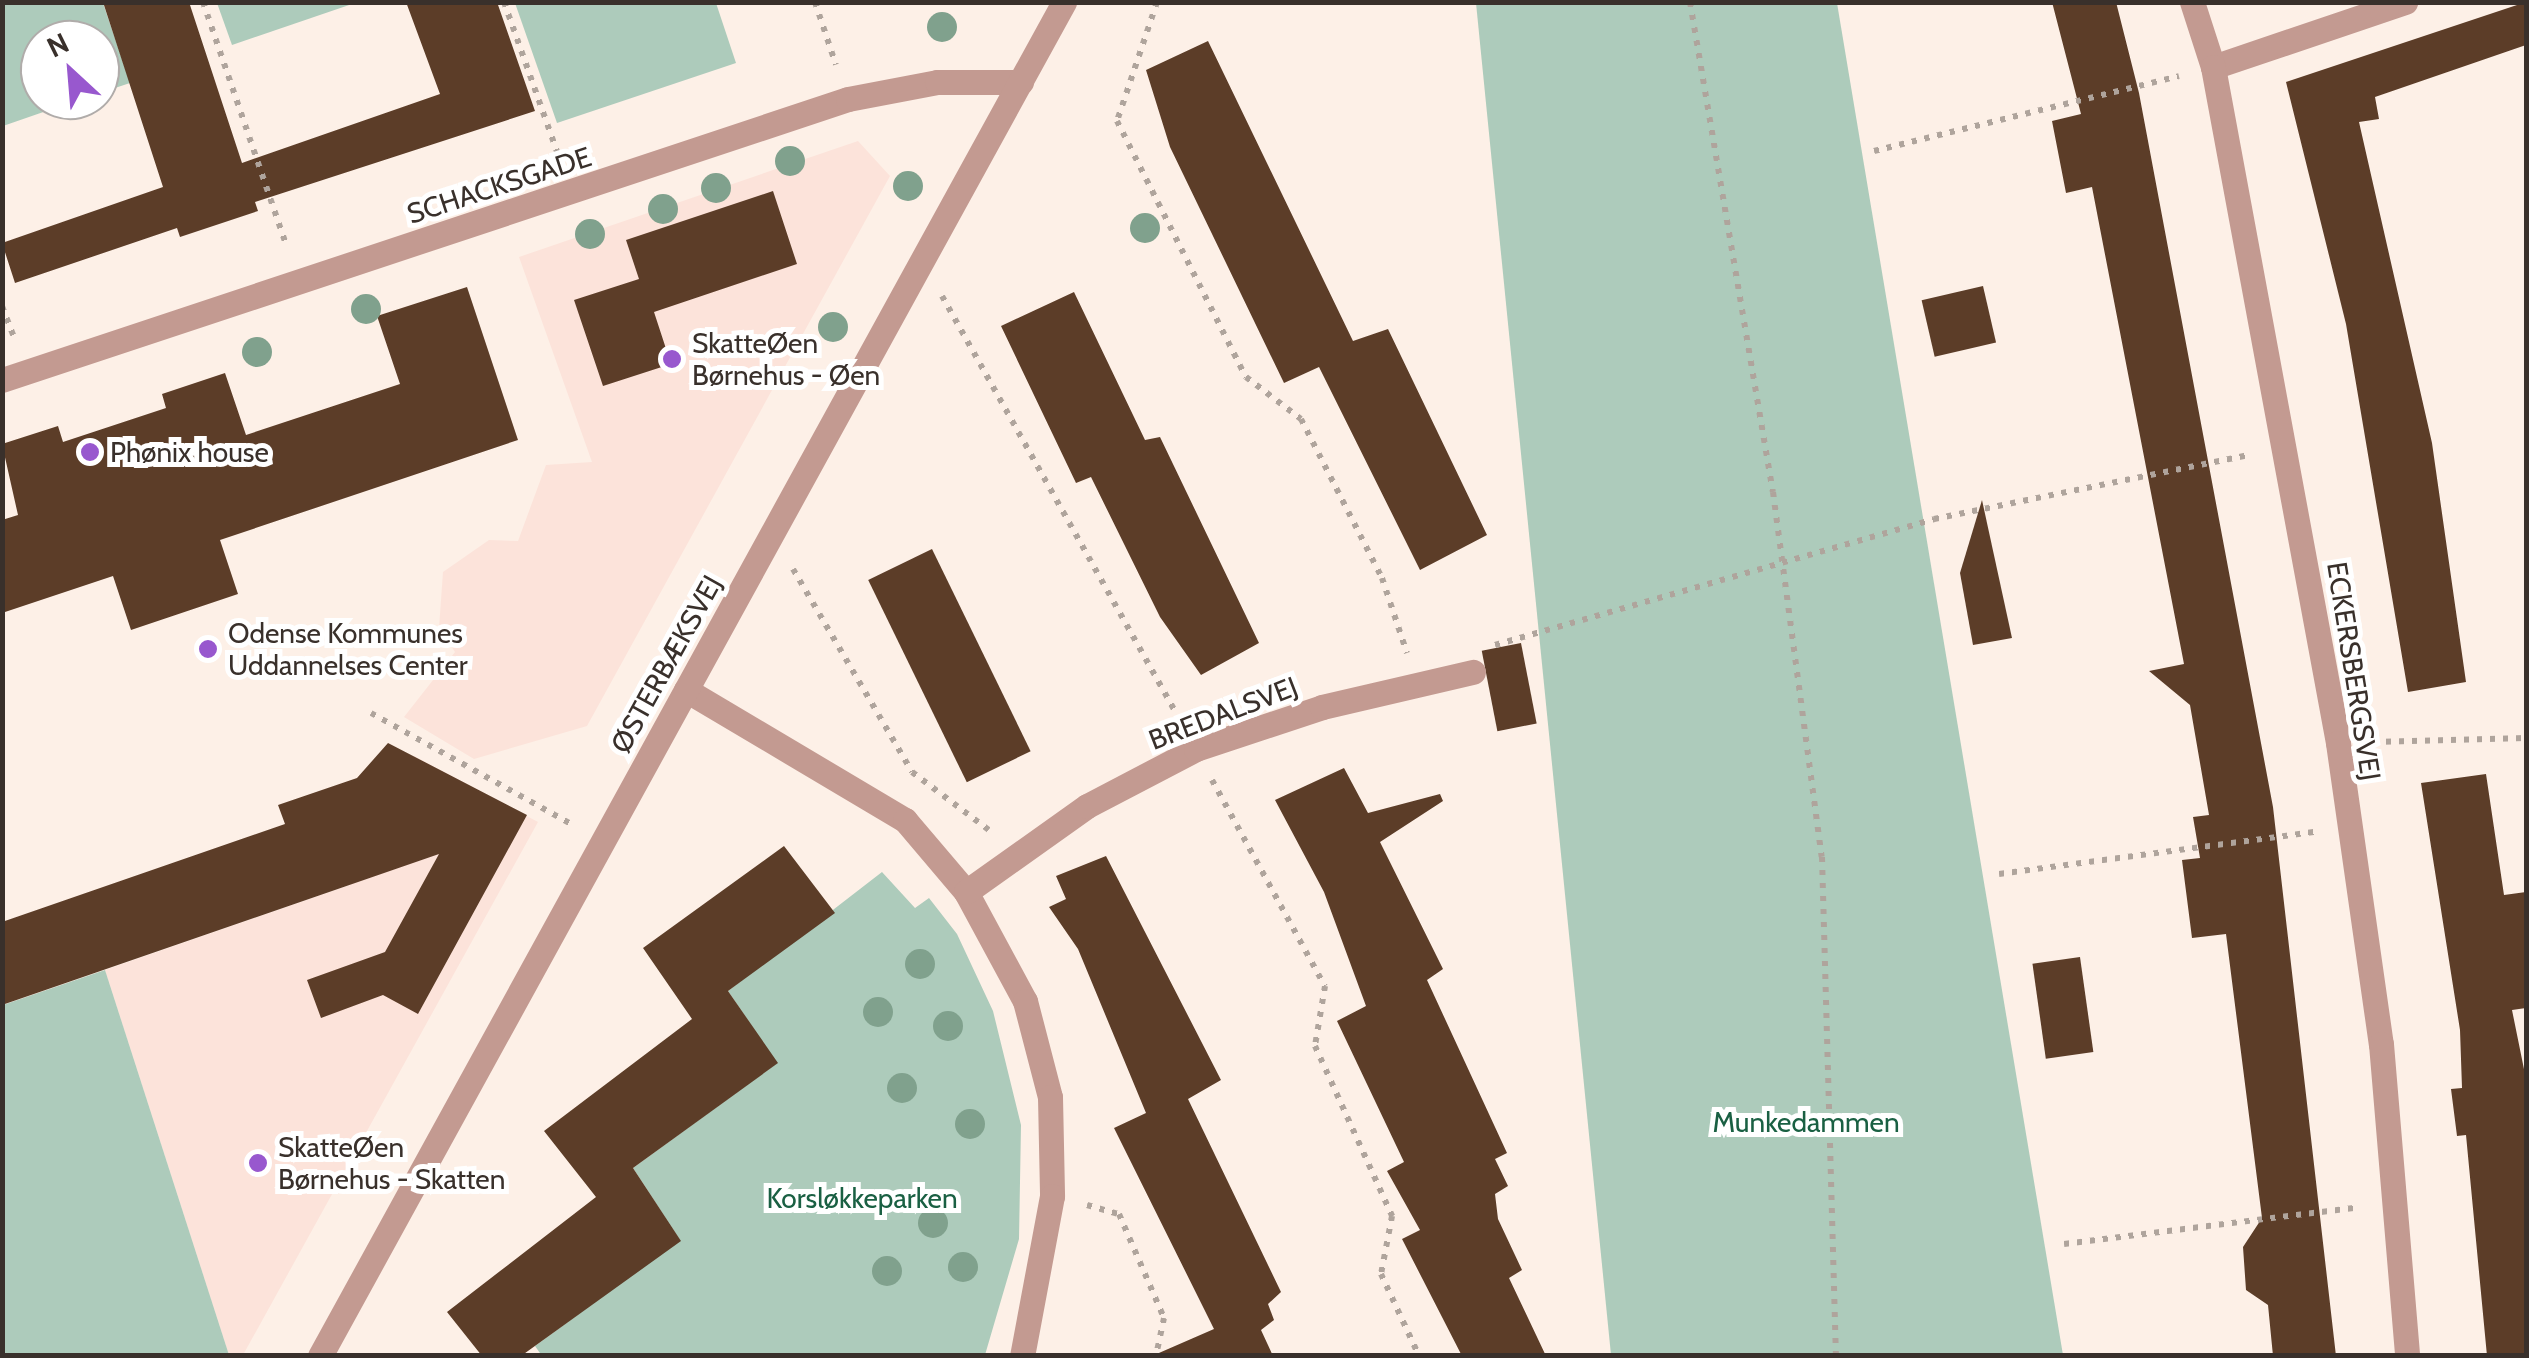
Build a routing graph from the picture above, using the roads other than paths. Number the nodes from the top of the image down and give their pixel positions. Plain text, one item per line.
1 (1064, 2) edge
2 (2192, 2) edge
3 (2405, 2) edge
4 (2213, 67) junction
5 (1021, 82) junction
6 (2, 380) edge
7 (1473, 672) road end
8 (686, 690) junction
9 (966, 892) junction
10 (320, 1356) edge
11 (1022, 1356) edge
12 (2407, 1356) edge

1 - 5 street, ØSTERBÆKSVEJ
2 - 4 street, ECKERSBERGSVEJ
3 - 4 street
4 - 12 street, ECKERSBERGSVEJ
5 - 6 street, SCHACKSGADE
5 - 8 street, ØSTERBÆKSVEJ
7 - 9 street, BREDALSVEJ
8 - 9 street
8 - 10 street, ØSTERBÆKSVEJ
9 - 11 street

